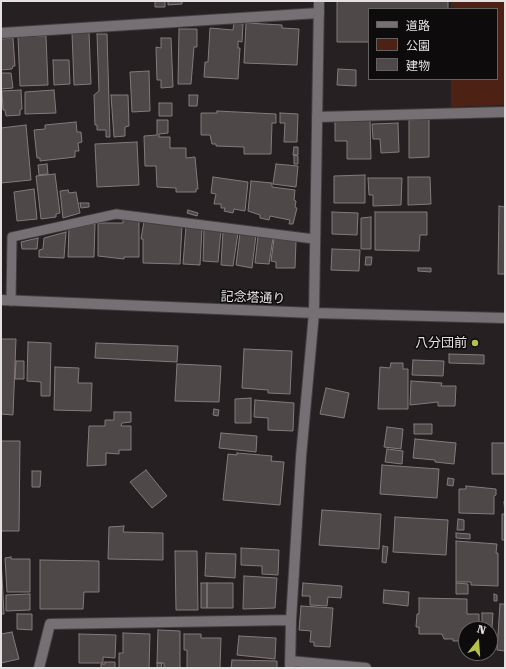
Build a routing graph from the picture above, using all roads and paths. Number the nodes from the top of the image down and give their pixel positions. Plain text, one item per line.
1 (319, 1) edge
2 (319, 13) junction
3 (1, 33) edge
4 (505, 112) edge
5 (317, 117) junction
6 (314, 239) junction
7 (6, 301) edge
8 (314, 313) junction
9 (505, 318) edge
10 (291, 620) junction
11 (290, 665) edge
12 (39, 668) edge
13 (366, 668) edge

1 - 2 street
2 - 3 street
2 - 5 street
4 - 5 street
5 - 6 street
6 - 7 lane
6 - 8 street
7 - 8 street, 記念塔通り
8 - 9 street, 記念塔通り
8 - 10 street
10 - 11 street
10 - 12 street
11 - 13 street

